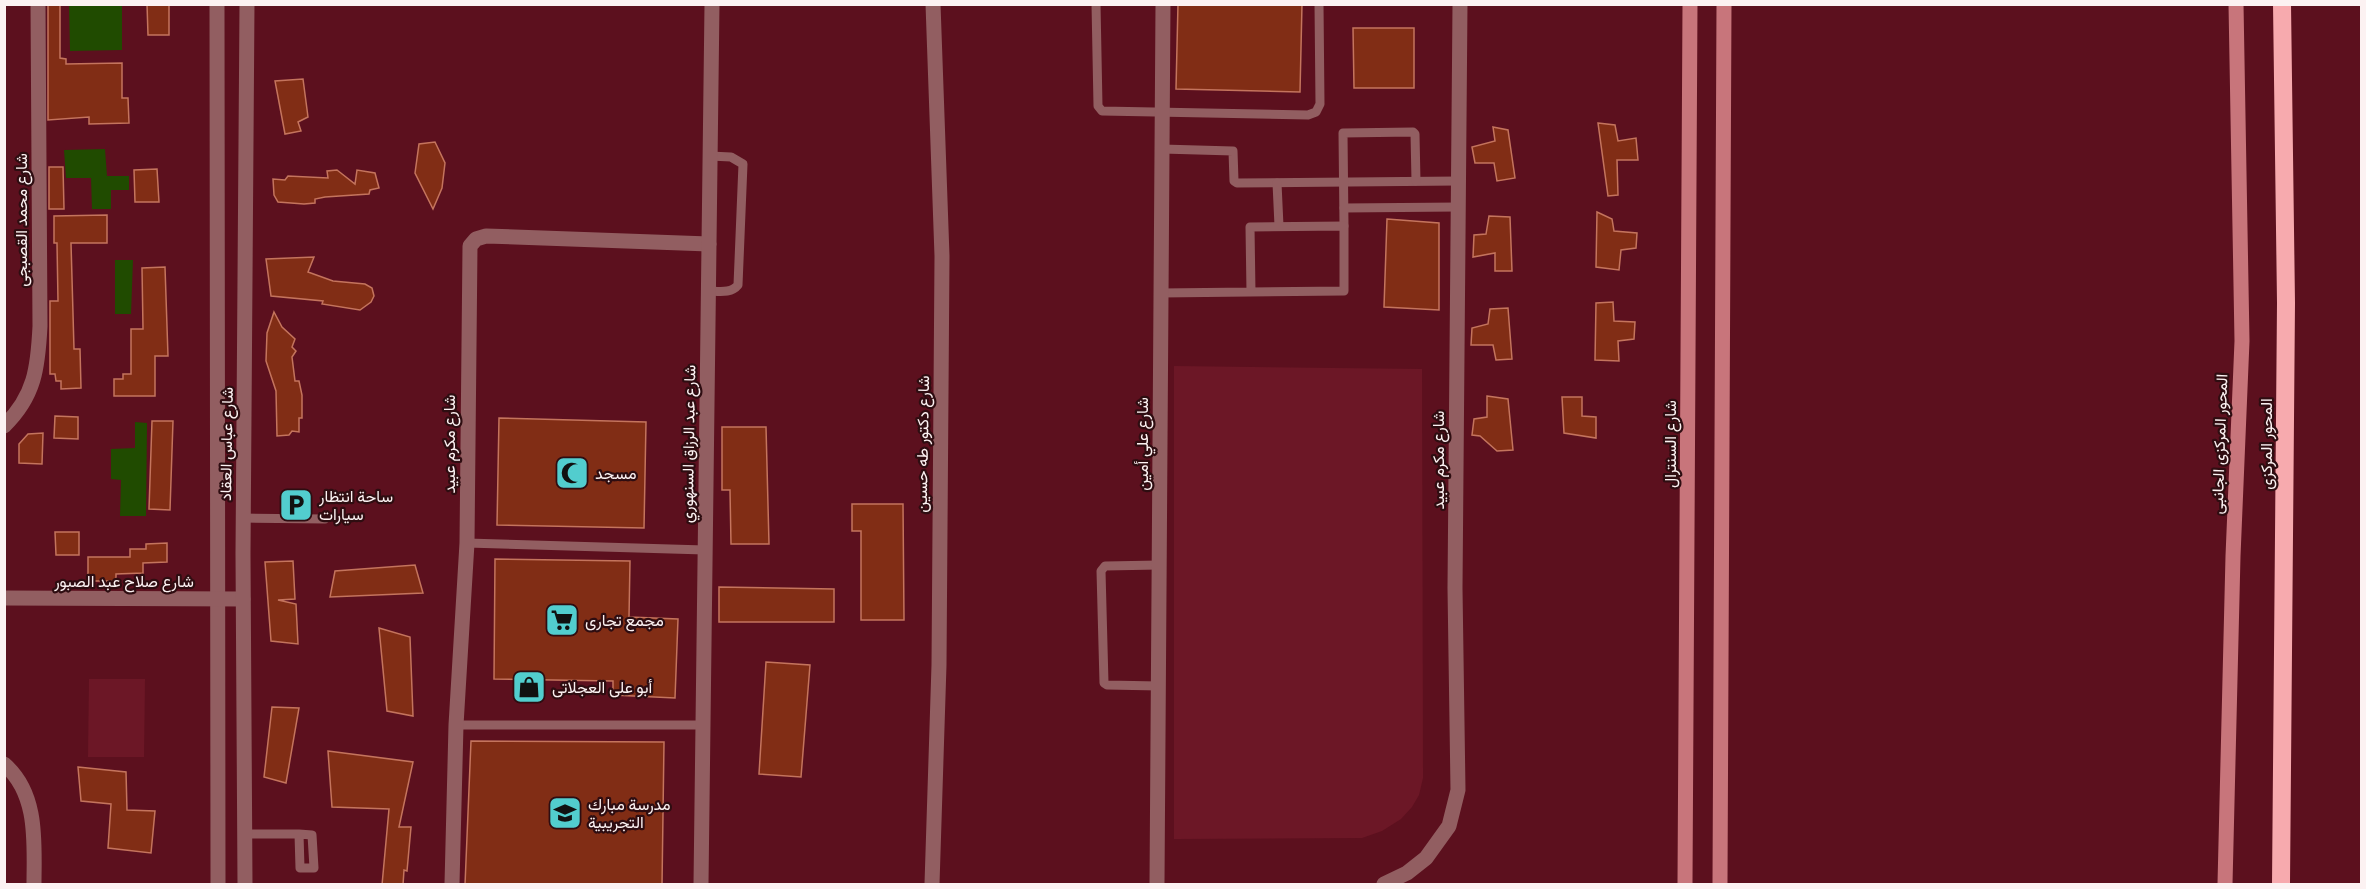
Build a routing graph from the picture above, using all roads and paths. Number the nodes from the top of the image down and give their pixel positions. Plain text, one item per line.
1 (38, 4) edge
2 (217, 4) edge
3 (247, 4) edge
4 (712, 4) edge
5 (933, 4) edge
6 (1096, 4) edge
7 (1163, 4) edge
8 (1319, 4) edge
9 (1460, 4) edge
10 (1690, 4) edge
11 (1724, 4) edge
12 (2236, 4) edge
13 (2282, 4) edge
14 (1162, 113) junction
15 (1162, 148) junction
16 (710, 156) junction
17 (1416, 181) junction
18 (1458, 181) junction
19 (1343, 182) junction
20 (1277, 183) junction
21 (1458, 207) junction
22 (1344, 208) junction
23 (1279, 226) junction
24 (1344, 226) junction
25 (709, 244) junction
26 (708, 291) junction
27 (1251, 292) junction
28 (1161, 293) junction
29 (4, 426) edge
30 (243, 518) junction
31 (325, 519) dead end
32 (466, 543) junction
33 (705, 550) junction
34 (1159, 566) junction
35 (4, 598) edge
36 (218, 599) junction
37 (243, 599) junction
38 (1159, 686) junction
39 (456, 724) junction
40 (703, 726) junction
41 (4, 764) edge
42 (245, 834) junction
43 (299, 834) dead end
44 (34, 885) edge
45 (218, 885) edge
46 (245, 885) edge
47 (452, 885) edge
48 (701, 885) edge
49 (932, 885) edge
50 (1157, 885) edge
51 (1384, 885) edge
52 (1685, 885) edge
53 (1720, 885) edge
54 (2225, 885) edge
55 (2281, 885) edge

1 - 29 street, شارع محمد القصبجى
2 - 36 street, شارع عباس العقاد
3 - 30 street, شارع عباس العقاد
4 - 16 street, شارع عبد الرزاق السنهوري
5 - 49 street, شارع دكتور طه حسين
6 - 14 lane
7 - 14 street, شارع علي أمين
8 - 14 lane
9 - 18 street, شارع مكرم عبيد
10 - 52 street, شارع السنترال
11 - 53 street
12 - 54 street, المحور المركزى الجانبى
13 - 55 highway, المحور المركزى
14 - 15 street, شارع علي أمين
15 - 20 lane
15 - 28 street, شارع علي أمين
16 - 25 street, شارع عبد الرزاق السنهوري
16 - 26 lane
17 - 18 lane
17 - 19 lane
17 - 19 lane
18 - 21 street, شارع مكرم عبيد
19 - 20 lane
19 - 22 lane
20 - 23 lane
21 - 22 lane
21 - 51 street, شارع مكرم عبيد
22 - 24 lane
23 - 24 lane
23 - 27 lane
24 - 27 lane
25 - 26 street, شارع عبد الرزاق السنهوري
25 - 32 street, شارع مكرم عبيد
26 - 33 street, شارع عبد الرزاق السنهوري
27 - 28 lane
28 - 34 street, شارع علي أمين
30 - 31 lane
30 - 37 street, شارع عباس العقاد
32 - 33 lane
32 - 39 street, شارع مكرم عبيد
33 - 40 street, شارع عبد الرزاق السنهوري
34 - 38 street, شارع علي أمين
34 - 38 lane
35 - 36 street, شارع صلاح عبد الصبور
36 - 37 street, شارع صلاح عبد الصبور
36 - 45 street, شارع عباس العقاد
37 - 42 street, شارع عباس العقاد
38 - 50 street, شارع علي أمين
39 - 40 lane
39 - 47 street, شارع مكرم عبيد
40 - 48 street, شارع عبد الرزاق السنهوري
41 - 44 street
42 - 43 lane
42 - 46 street, شارع عباس العقاد

